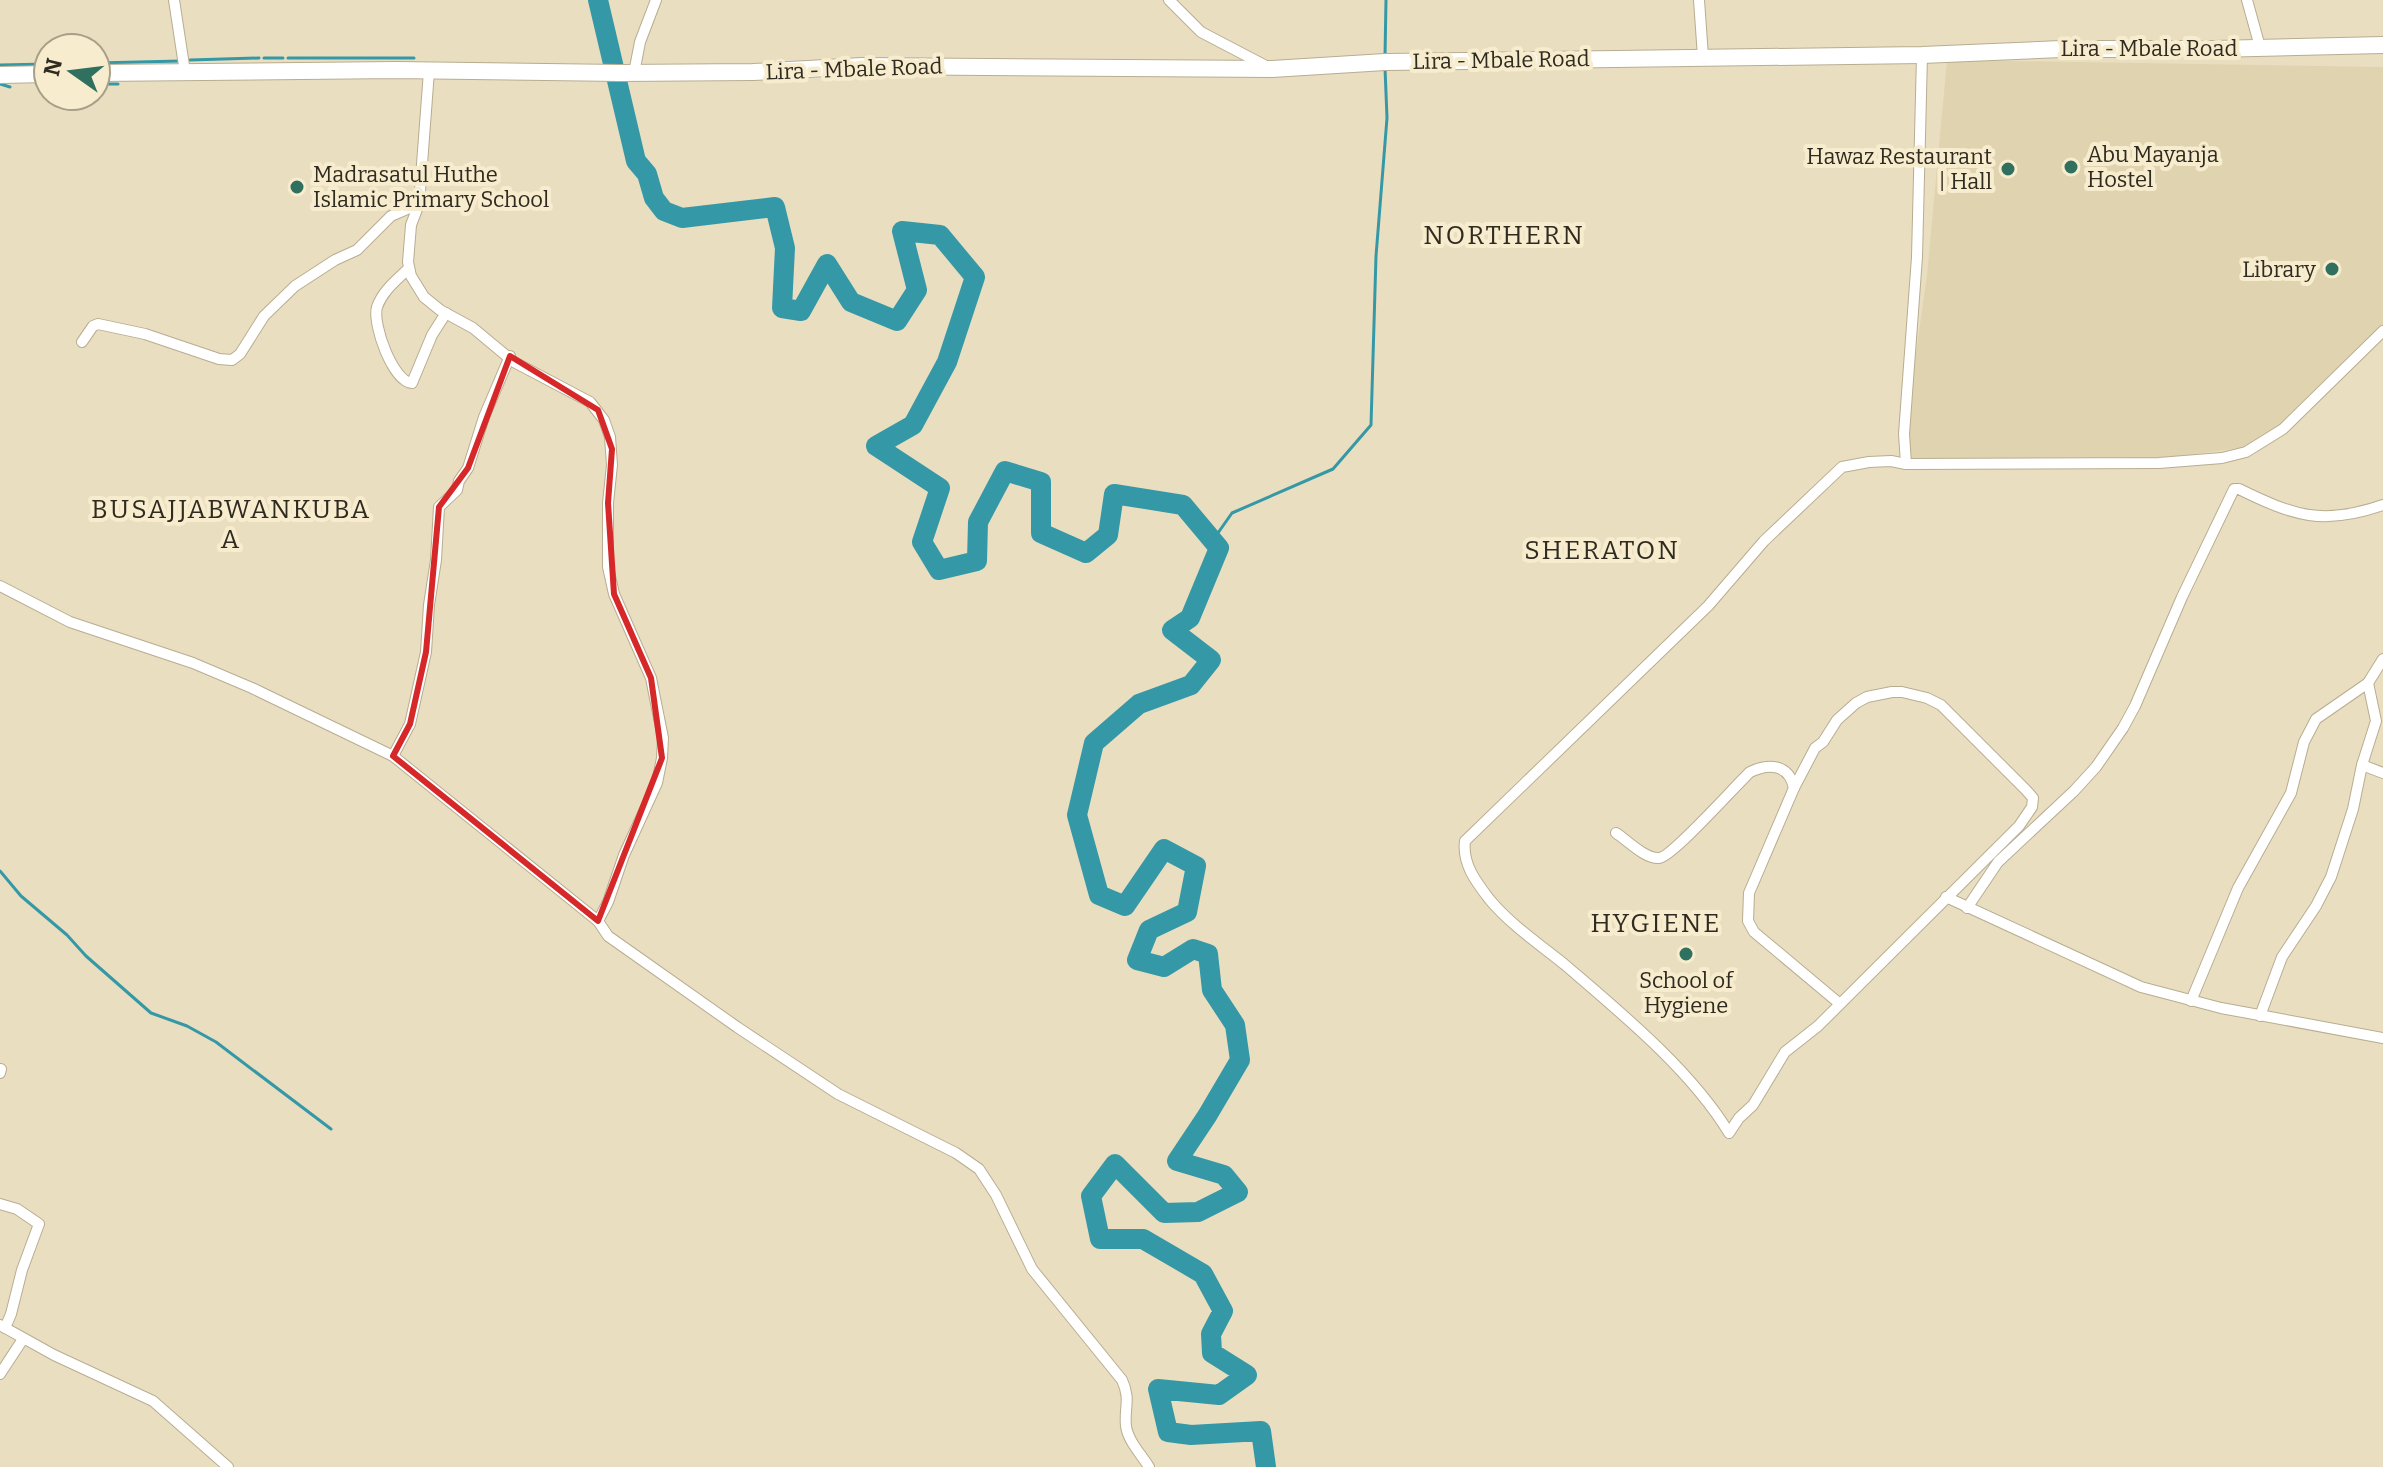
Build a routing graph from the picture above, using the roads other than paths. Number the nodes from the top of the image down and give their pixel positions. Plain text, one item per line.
1 (174, 0) edge
2 (656, 0) edge
3 (1169, 0) edge
4 (1699, 0) edge
5 (2247, 0) edge
6 (2383, 45) edge
7 (2260, 47) junction
8 (1922, 55) junction
9 (1703, 57) junction
10 (1272, 69) junction
11 (429, 71) junction
12 (185, 72) junction
13 (112, 73) edge
14 (627, 73) junction
15 (32, 74) edge
16 (0, 75) edge
17 (419, 204) junction
18 (409, 268) junction
19 (446, 313) junction
20 (2383, 331) edge
21 (82, 342) dead end
22 (510, 356) junction
23 (1906, 464) junction
24 (2383, 505) edge
25 (0, 586) edge
26 (2383, 659) edge
27 (2368, 683) junction
28 (393, 756) junction
29 (2362, 765) junction
30 (2383, 773) edge
31 (1794, 788) junction
32 (1616, 833) dead end
33 (1946, 897) junction
34 (1967, 908) junction
35 (598, 921) junction
36 (2191, 1001) junction
37 (1840, 1004) junction
38 (2260, 1016) junction
39 (2383, 1038) edge
40 (0, 1204) edge
41 (3, 1327) edge
42 (23, 1339) junction
43 (0, 1374) edge
44 (228, 1467) edge
45 (1149, 1467) edge

1 - 12 street
2 - 14 street
3 - 10 street
4 - 9 street
5 - 7 street
6 - 7 main road, Lira - Mbale Road
7 - 8 main road, Lira - Mbale Road
8 - 9 main road, Lira - Mbale Road
8 - 23 street
9 - 10 main road, Lira - Mbale Road
10 - 14 main road, Lira - Mbale Road
11 - 12 main road
11 - 14 main road, Lira - Mbale Road
11 - 17 street
12 - 13 main road
15 - 16 main road
17 - 18 street
17 - 21 street
18 - 19 street
18 - 19 street
19 - 22 street
20 - 23 street
22 - 28 street
22 - 35 street
23 - 37 street
24 - 34 street
25 - 28 street
26 - 27 street
27 - 29 street
27 - 36 street
28 - 35 street
29 - 30 street
29 - 38 street
31 - 32 street
31 - 33 street
31 - 37 street
33 - 34 street
33 - 37 street
34 - 36 street
35 - 45 street
36 - 38 street
38 - 39 street
40 - 41 street
41 - 42 street
42 - 43 street
42 - 44 street

